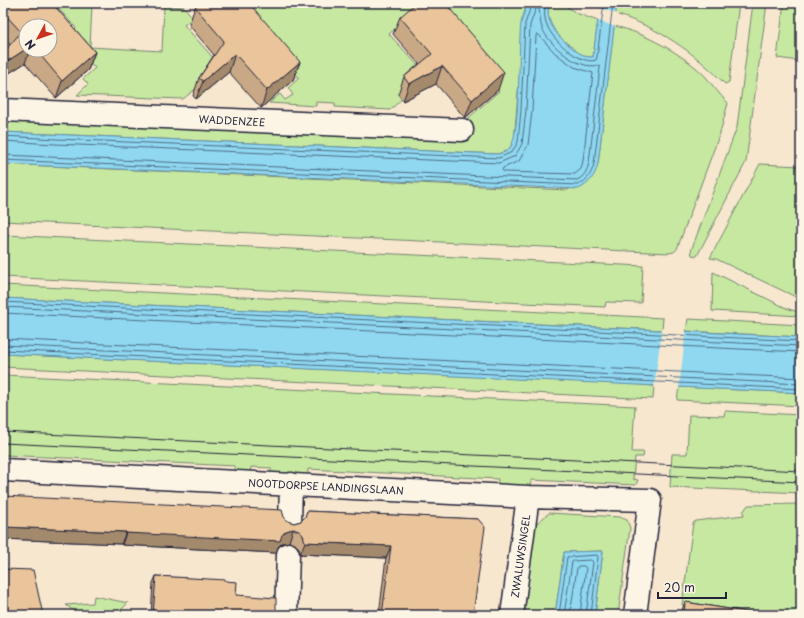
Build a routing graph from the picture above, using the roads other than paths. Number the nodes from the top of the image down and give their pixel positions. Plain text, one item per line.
1 (3, 110) edge
2 (462, 130) dead end
3 (3, 470) edge
4 (291, 484) junction
5 (528, 497) junction
6 (290, 523) edge
7 (288, 554) dead end
8 (286, 615) edge
9 (512, 615) edge
10 (635, 615) edge

1 - 2 street, WADDENZEE
3 - 4 street, NOOTDORPSE LANDINGSLAAN
4 - 5 street, NOOTDORPSE LANDINGSLAAN
4 - 6 street
5 - 9 street, ZWALUWSINGEL
5 - 10 street, NOOTDORPSE LANDINGSLAAN
7 - 8 street

